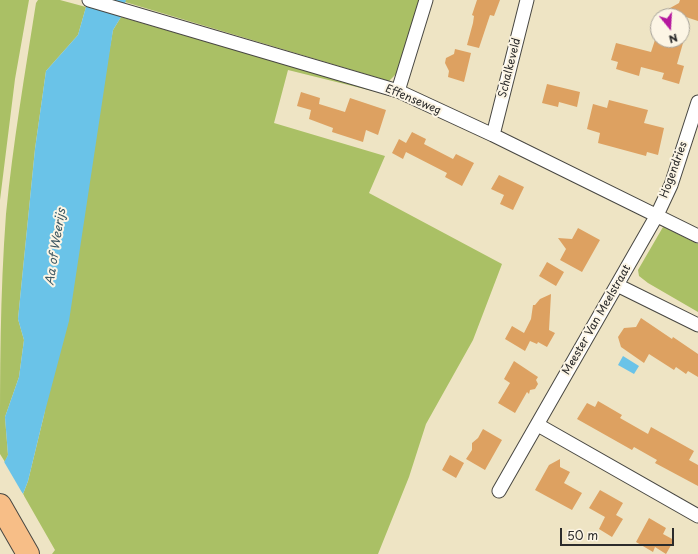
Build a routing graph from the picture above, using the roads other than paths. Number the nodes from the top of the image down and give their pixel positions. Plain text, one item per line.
1 (89, 0) edge
2 (426, 0) edge
3 (527, 0) edge
4 (398, 91) junction
5 (698, 102) edge
6 (493, 135) junction
7 (657, 216) junction
8 (698, 236) edge
9 (617, 285) junction
10 (698, 325) edge
11 (538, 425) junction
12 (499, 491) dead end
13 (0, 506) edge
14 (698, 516) edge
15 (28, 554) edge

1 - 4 street, Effenseweg
2 - 4 street
3 - 6 street, Schalkeveld
4 - 6 street, Effenseweg
5 - 7 street, Hogendries
6 - 7 street, Effenseweg
7 - 8 street, Effenseweg
7 - 9 street, Meester Van Meelstraat
9 - 10 street
9 - 11 street, Meester Van Meelstraat
11 - 12 street, Meester Van Meelstraat
11 - 14 street
13 - 15 highway

